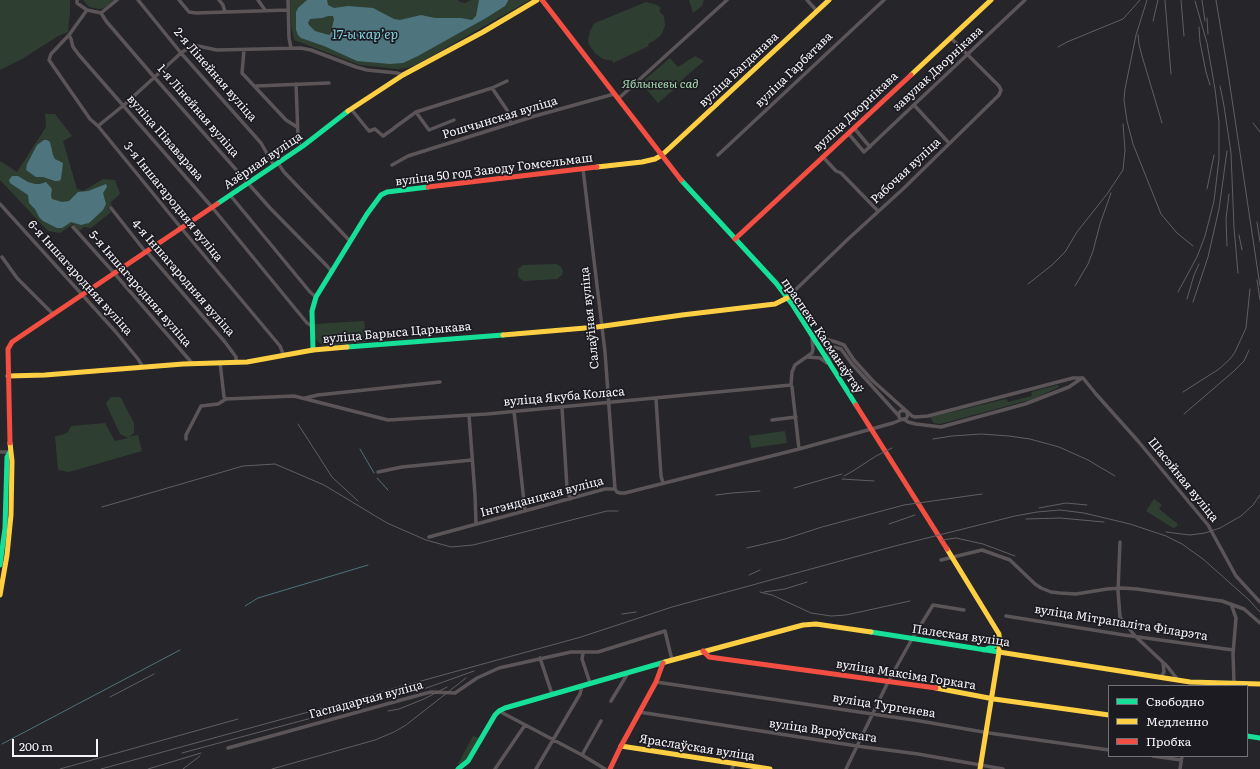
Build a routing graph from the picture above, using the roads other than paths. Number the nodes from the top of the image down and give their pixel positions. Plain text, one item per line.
1 (77, 0) edge
2 (117, 0) edge
3 (138, 0) edge
4 (178, 0) edge
5 (218, 0) edge
6 (258, 0) edge
7 (288, 0) edge
8 (537, 0) edge
9 (542, 0) edge
10 (727, 0) edge
11 (807, 0) edge
12 (829, 0) edge
13 (884, 0) edge
14 (992, 0) edge
15 (1025, 0) edge
16 (87, 10) junction
17 (265, 10) junction
18 (288, 10) junction
19 (817, 11) junction
20 (101, 12) junction
21 (225, 12) junction
22 (69, 35) junction
23 (951, 38) junction
24 (291, 48) junction
25 (244, 50) junction
26 (182, 53) junction
27 (968, 54) junction
28 (403, 75) junction
29 (155, 78) junction
30 (507, 81) dead end
31 (296, 84) junction
32 (329, 84) dead end
33 (256, 86) junction
34 (492, 88) junction
35 (614, 94) junction
36 (618, 99) junction
37 (124, 105) junction
38 (914, 105) junction
39 (351, 109) junction
40 (416, 112) junction
41 (454, 120) dead end
42 (511, 124) junction
43 (98, 126) junction
44 (297, 127) junction
45 (854, 128) junction
46 (848, 133) junction
47 (949, 143) junction
48 (870, 147) junction
49 (300, 148) junction
50 (662, 155) junction
51 (718, 155) dead end
52 (823, 157) junction
53 (276, 165) junction
54 (392, 165) dead end
55 (583, 169) junction
56 (248, 183) junction
57 (230, 195) junction
58 (0, 204) edge
59 (212, 207) junction
60 (111, 208) dead end
61 (878, 211) junction
62 (73, 227) dead end
63 (181, 228) junction
64 (735, 240) junction
65 (350, 241) junction
66 (146, 251) junction
67 (2, 256) dead end
68 (332, 272) junction
69 (114, 273) junction
70 (82, 294) junction
71 (316, 297) junction
72 (787, 298) junction
73 (53, 314) junction
74 (312, 326) junction
75 (602, 327) junction
76 (810, 332) junction
77 (313, 350) junction
78 (284, 356) junction
79 (808, 357) junction
80 (220, 362) junction
81 (236, 362) junction
82 (192, 363) junction
83 (142, 367) junction
84 (833, 368) junction
85 (8, 376) junction
86 (1083, 378) junction
87 (440, 382) dead end
88 (791, 385) junction
89 (226, 399) junction
90 (304, 399) junction
91 (656, 399) junction
92 (609, 402) junction
93 (562, 407) junction
94 (514, 411) junction
95 (906, 411) junction
96 (469, 415) junction
97 (796, 417) junction
98 (901, 418) junction
99 (772, 420) dead end
100 (186, 439) dead end
101 (799, 449) junction
102 (0, 452) edge
103 (10, 452) junction
104 (472, 460) junction
105 (378, 472) dead end
106 (663, 483) junction
107 (615, 489) junction
108 (570, 499) junction
109 (525, 511) junction
110 (8, 515) junction
111 (476, 524) junction
112 (429, 537) dead end
113 (1120, 542) dead end
114 (942, 560) dead end
115 (0, 565) edge
116 (1118, 588) junction
117 (0, 595) edge
118 (1260, 602) edge
119 (1231, 604) junction
120 (964, 610) dead end
121 (1006, 616) dead end
122 (1260, 623) edge
123 (1135, 636) junction
124 (1000, 638) junction
125 (912, 639) junction
126 (984, 650) junction
127 (1233, 650) junction
128 (703, 652) junction
129 (999, 652) junction
130 (583, 653) junction
131 (540, 658) junction
132 (672, 660) junction
133 (1162, 662) junction
134 (663, 663) junction
135 (1171, 672) junction
136 (628, 673) junction
137 (1163, 675) junction
138 (1178, 680) junction
139 (656, 682) junction
140 (888, 682) junction
141 (590, 683) junction
142 (1234, 683) junction
143 (1190, 684) edge
144 (1260, 684) edge
145 (582, 686) junction
146 (552, 694) junction
147 (991, 698) junction
148 (611, 701) dead end
149 (499, 711) junction
150 (639, 712) junction
151 (871, 714) junction
152 (1108, 715) edge
153 (600, 721) dead end
154 (525, 725) junction
155 (986, 732) junction
156 (1248, 736) edge
157 (1260, 738) edge
158 (554, 740) junction
159 (621, 746) junction
160 (857, 746) junction
161 (228, 748) dead end
162 (1108, 750) edge
163 (582, 755) junction
164 (1167, 757) edge
165 (1181, 758) edge
166 (733, 766) edge
167 (980, 767) edge
168 (458, 769) edge
169 (496, 769) edge
170 (536, 769) edge
171 (605, 769) edge
172 (610, 769) edge
173 (770, 769) edge
174 (846, 769) edge
175 (1004, 769) edge
176 (1180, 769) edge

1 - 16 street
2 - 20 street
3 - 26 street, 2-я Лінейная вуліца
4 - 21 street
5 - 21 street
6 - 17 street
7 - 18 street
8 - 28 main road, Азёрная вуліца
9 - 35 main road, праспект Касманаўтаў
10 - 36 street
11 - 19 street
12 - 19 main road, вуліца Багданава
13 - 51 street, вуліца Гарбатава
14 - 23 main road, вуліца Дворнікава
15 - 27 street, завулак Дворнікава
16 - 20 street
16 - 22 street
17 - 18 street
17 - 21 street
18 - 24 street
19 - 50 main road, вуліца Багданава
20 - 29 street, 1-я Лінейная вуліца
22 - 37 street, вуліца Піваварава
22 - 43 street, 3-я Іншагародняя вуліца
23 - 27 street
23 - 45 main road, вуліца Дворнікава
24 - 25 street
24 - 28 street
25 - 26 street
25 - 33 street
26 - 29 street
26 - 53 street, 2-я Лінейная вуліца
27 - 38 street, завулак Дворнікава
27 - 47 street, Рабочая вуліца
28 - 39 main road, Азёрная вуліца
29 - 37 street
29 - 56 street, 1-я Лінейная вуліца
30 - 34 street
31 - 32 street
31 - 33 street
31 - 44 street
33 - 44 street
34 - 40 street
34 - 42 street
35 - 36 main road, праспект Касманаўтаў
35 - 42 street, Рошчынская вуліца
36 - 50 main road, праспект Касманаўтаў
37 - 43 street
37 - 59 street, вуліца Піваварава
38 - 47 street
38 - 48 street, завулак Дворнікава
39 - 40 street
39 - 49 main road, Азёрная вуліца
40 - 41 street
42 - 54 street, Рошчынская вуліца
43 - 63 street, 3-я Іншагародняя вуліца
44 - 49 street
45 - 46 main road, вуліца Дворнікава
45 - 48 street
46 - 48 street, завулак Дворнікава
46 - 52 main road, вуліца Дворнікава
47 - 61 street, Рабочая вуліца
49 - 53 main road, Азёрная вуліца
50 - 55 main road, вуліца 50 год Заводу Гомсельмаш
50 - 64 main road, праспект Касманаўтаў
52 - 61 street
52 - 64 main road, вуліца Дворнікава
53 - 56 main road, Азёрная вуліца
53 - 65 street, 2-я Лінейная вуліца
55 - 65 main road, вуліца 50 год Заводу Гомсельмаш
55 - 75 street, Салаўіная вуліца
56 - 57 main road, Азёрная вуліца
56 - 68 street, 1-я Лінейная вуліца
57 - 59 main road, Азёрная вуліца
57 - 71 street
58 - 70 street, 6-я Іншагародняя вуліца
59 - 63 main road, Азёрная вуліца
59 - 74 street, вуліца Піваварава
60 - 66 street, 4-я Іншагародняя вуліца
61 - 72 street, Рабочая вуліца
62 - 69 street, 5-я Іншагародняя вуліца
63 - 66 main road, Азёрная вуліца
63 - 78 street, 3-я Іншагародняя вуліца
64 - 72 main road, праспект Касманаўтаў
65 - 68 main road, вуліца 50 год Заводу Гомсельмаш
66 - 69 main road, Азёрная вуліца
66 - 81 street, 4-я Іншагародняя вуліца
67 - 73 street
68 - 71 main road, вуліца 50 год Заводу Гомсельмаш
69 - 70 main road, Азёрная вуліца
69 - 82 street, 5-я Іншагародняя вуліца
70 - 73 main road, Азёрная вуліца
70 - 83 street, 6-я Іншагародняя вуліца
71 - 74 main road, вуліца 50 год Заводу Гомсельмаш
72 - 75 main road, вуліца Барыса Царыкава
72 - 76 main road, праспект Касманаўтаў
73 - 85 main road, Азёрная вуліца
74 - 77 main road, вуліца 50 год Заводу Гомсельмаш
75 - 77 main road, вуліца Барыса Царыкава
75 - 92 street, Салаўіная вуліца
76 - 79 street
76 - 84 main road, праспект Касманаўтаў
76 - 95 street
77 - 78 main road, вуліца Барыса Царыкава
78 - 81 main road, вуліца Барыса Царыкава
79 - 84 street
79 - 88 street
80 - 81 main road, вуліца Барыса Царыкава
80 - 82 main road, вуліца Барыса Царыкава
80 - 89 street
82 - 83 main road, вуліца Барыса Царыкава
83 - 85 main road, вуліца Барыса Царыкава
84 - 98 street
84 - 124 main road, праспект Касманаўтаў
85 - 103 main road
86 - 95 street
86 - 98 street
86 - 118 street, Шасэйная вуліца
87 - 90 street
88 - 91 street, вуліца Якуба Коласа
88 - 97 street
89 - 90 street
89 - 100 street
90 - 96 street, вуліца Якуба Коласа
91 - 92 street, вуліца Якуба Коласа
91 - 106 street
92 - 93 street, вуліца Якуба Коласа
92 - 107 street, Салаўіная вуліца
93 - 94 street, вуліца Якуба Коласа
93 - 108 street
94 - 96 street, вуліца Якуба Коласа
94 - 109 street
95 - 98 street
95 - 98 street
96 - 104 street
97 - 99 street
97 - 101 street
98 - 101 street, Інтэнданцкая вуліца
101 - 106 street, Інтэнданцкая вуліца
102 - 103 street
103 - 110 main road
104 - 105 street
104 - 111 street
106 - 107 street, Інтэнданцкая вуліца
107 - 108 street, Інтэнданцкая вуліца
108 - 109 street, Інтэнданцкая вуліца
109 - 111 street, Інтэнданцкая вуліца
110 - 115 main road
110 - 117 main road
111 - 112 street, Інтэнданцкая вуліца
113 - 116 street
114 - 116 street
116 - 119 street
116 - 123 street
119 - 122 street
119 - 127 street
120 - 125 street
121 - 123 street, вуліца Мітрапаліта Філарэта
123 - 127 street, вуліца Мітрапаліта Філарэта
123 - 133 street
124 - 126 main road
124 - 129 main road
125 - 126 main road, Палеская вуліца
125 - 128 main road, Палеская вуліца
125 - 140 street
126 - 129 main road, Палеская вуліца
127 - 142 street
128 - 132 main road, Палеская вуліца
128 - 140 main road, вуліца Максіма Горкага
129 - 137 main road, Палеская вуліца
129 - 147 main road
130 - 131 street, Гаспадарчая вуліца
130 - 132 street, Гаспадарчая вуліца
130 - 141 street
131 - 146 street
131 - 161 street, Гаспадарчая вуліца
132 - 134 main road, Палеская вуліца
133 - 135 street
133 - 137 street
134 - 136 main road, Палеская вуліца
134 - 139 main road
135 - 137 street, Палеская вуліца
135 - 138 street
136 - 141 main road, Палеская вуліца
136 - 148 street
137 - 138 main road, Палеская вуліца
138 - 143 main road, Палеская вуліца
139 - 150 main road
139 - 151 street, вуліца Тургенева
140 - 147 main road, вуліца Максіма Горкага
140 - 151 street
141 - 145 main road, Палеская вуліца
142 - 143 main road, Палеская вуліца
142 - 144 main road, Палеская вуліца
145 - 146 main road, Палеская вуліца
145 - 158 street
146 - 149 main road, Палеская вуліца
147 - 152 main road, вуліца Максіма Горкага
147 - 155 main road
149 - 154 street
149 - 168 main road
150 - 159 main road
150 - 160 street, вуліца Вароўскага
151 - 155 street, вуліца Тургенева
151 - 160 street
153 - 163 street
154 - 158 street
154 - 169 street
155 - 162 street, вуліца Тургенева
155 - 167 main road
156 - 157 main road
158 - 163 street
158 - 170 street
159 - 166 main road, Яраслаўская вуліца
159 - 172 main road
160 - 167 street, вуліца Вароўскага
160 - 174 street
163 - 171 street
164 - 165 street
165 - 176 street
166 - 173 main road, Яраслаўская вуліца
167 - 175 street, вуліца Вароўскага

